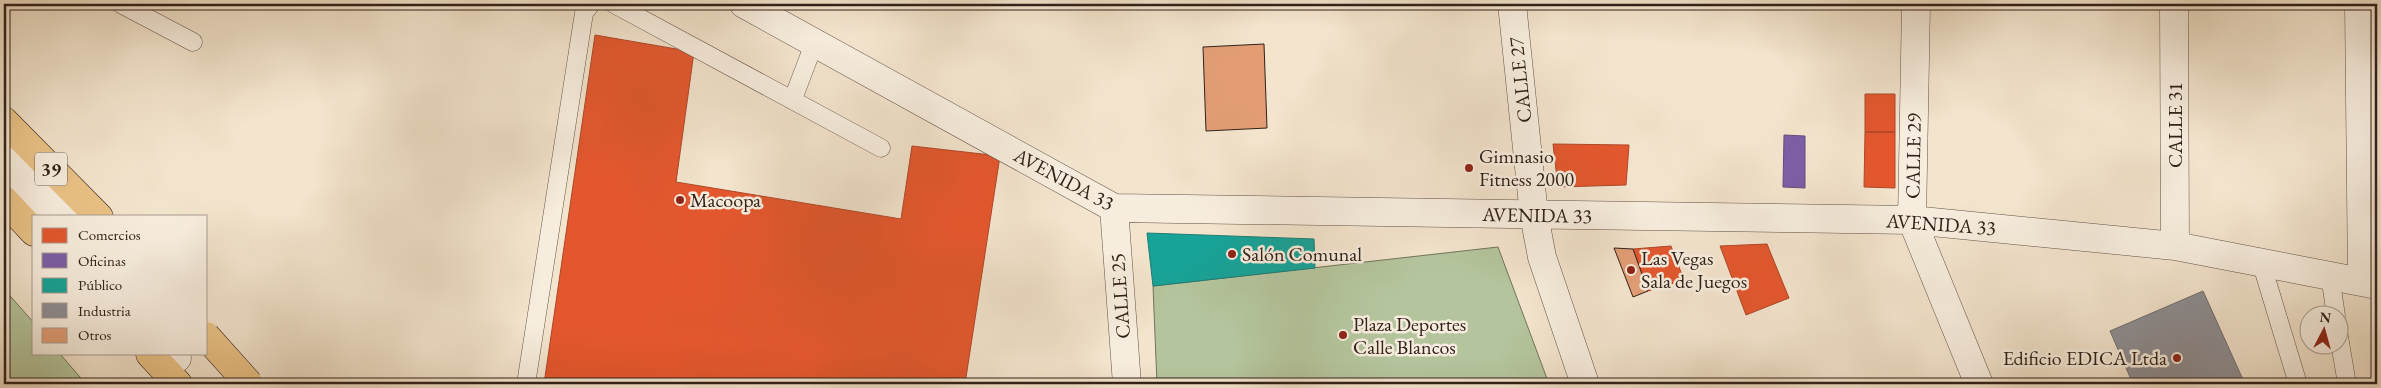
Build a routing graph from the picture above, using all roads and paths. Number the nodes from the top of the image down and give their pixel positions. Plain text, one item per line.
1 (121, 4) edge
2 (591, 4) edge
3 (614, 4) edge
4 (744, 4) edge
5 (1512, 4) edge
6 (1916, 4) edge
7 (2174, 4) edge
8 (2359, 4) edge
9 (815, 41) junction
10 (193, 42) dead end
11 (793, 99) junction
12 (4, 121) edge
13 (4, 146) edge
14 (881, 148) dead end
15 (4, 176) edge
16 (4, 200) edge
17 (1114, 208) junction
18 (40, 215) edge
19 (71, 215) edge
20 (96, 215) edge
21 (1534, 215) junction
22 (1912, 220) junction
23 (32, 230) edge
24 (2175, 246) junction
25 (2261, 262) junction
26 (2330, 275) junction
27 (2370, 284) edge
28 (2335, 306) edge
29 (208, 338) edge
30 (208, 350) edge
31 (154, 356) edge
32 (2342, 356) edge
33 (176, 366) edge
34 (192, 384) edge
35 (249, 384) edge
36 (259, 384) edge
37 (526, 384) edge
38 (1127, 384) edge
39 (1585, 384) edge
40 (1979, 384) edge
41 (2298, 384) edge
42 (2347, 384) edge

1 - 10 lane
2 - 37 lane
3 - 11 lane
4 - 9 street, AVENIDA 33
5 - 21 street, CALLE 27
6 - 22 street, CALLE 29
7 - 24 street, CALLE 31
8 - 27 street
9 - 11 lane
9 - 17 street, AVENIDA 33
11 - 14 lane
12 - 20 highway, 39
13 - 19 street
15 - 18 street
16 - 23 highway
17 - 21 street, AVENIDA 33
17 - 38 street, CALLE 25
21 - 22 street, AVENIDA 33
21 - 39 street, CALLE 27
22 - 24 street, AVENIDA 33
22 - 40 street, CALLE 29
24 - 25 street, AVENIDA 33
25 - 26 street, AVENIDA 33
25 - 41 lane
26 - 27 street, AVENIDA 33
26 - 28 lane
29 - 35 highway, bridge
30 - 36 highway
31 - 33 highway
32 - 42 lane
33 - 34 highway

